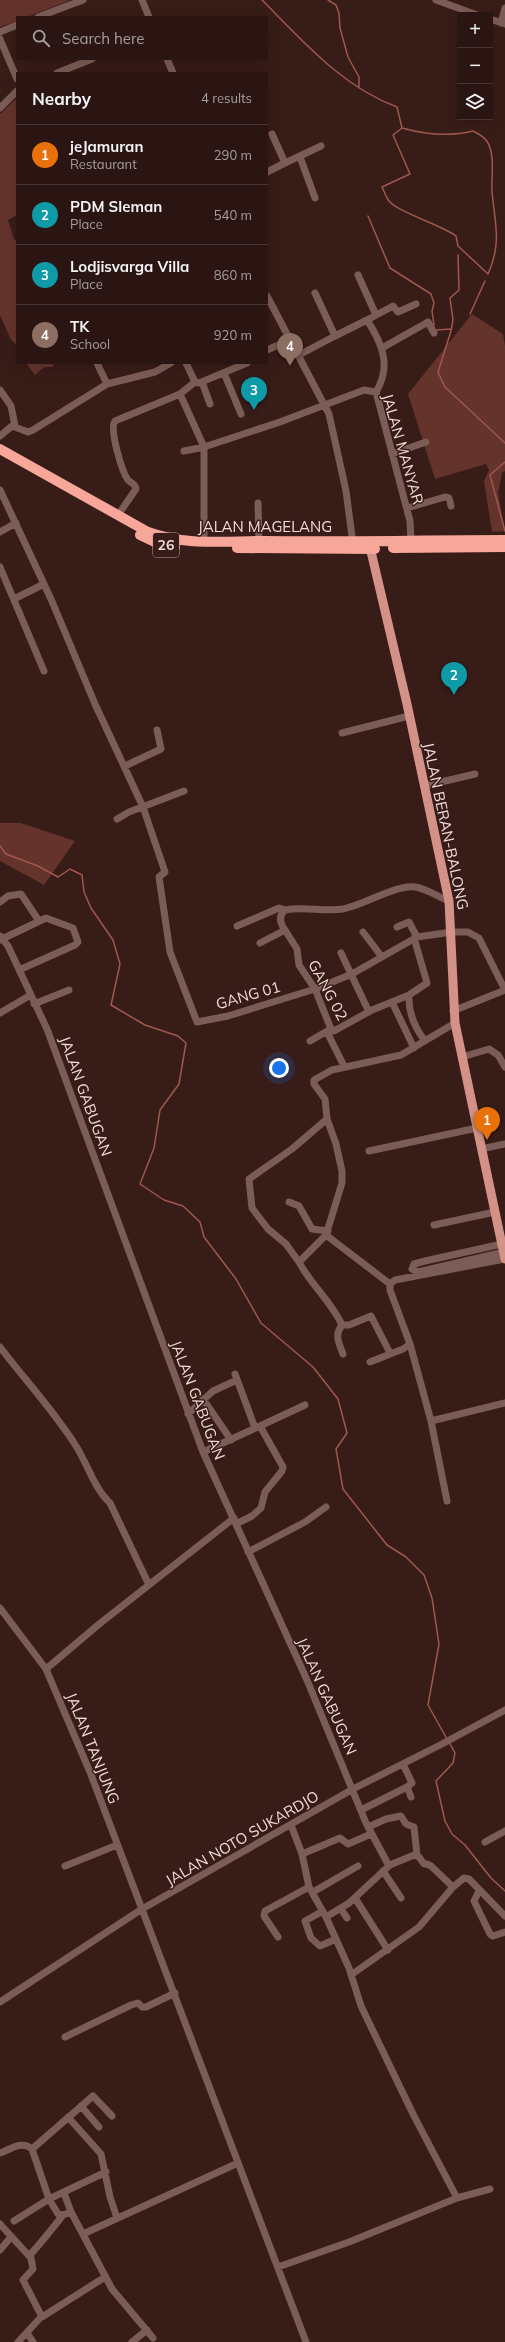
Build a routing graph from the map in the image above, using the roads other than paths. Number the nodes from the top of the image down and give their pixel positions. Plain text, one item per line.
1 (83, 0) edge
2 (142, 0) edge
3 (436, 0) edge
4 (456, 0) edge
5 (452, 7) junction
6 (505, 8) edge
7 (468, 12) edge
8 (41, 16) edge
9 (149, 16) edge
10 (493, 20) edge
11 (503, 23) edge
12 (16, 25) edge
13 (0, 32) edge
14 (0, 40) edge
15 (90, 60) edge
16 (167, 60) edge
17 (60, 72) edge
18 (173, 72) edge
19 (16, 78) edge
20 (16, 92) edge
21 (0, 108) edge
22 (272, 134) dead end
23 (321, 146) dead end
24 (300, 157) junction
25 (285, 163) junction
26 (268, 172) edge
27 (316, 198) dead end
28 (358, 275) dead end
29 (315, 293) dead end
30 (416, 304) dead end
31 (270, 310) edge
32 (376, 315) junction
33 (367, 320) junction
34 (434, 333) dead end
35 (335, 336) junction
36 (290, 340) junction
37 (382, 348) junction
38 (268, 350) edge
39 (299, 355) junction
40 (97, 364) edge
41 (169, 364) edge
42 (187, 364) edge
43 (245, 364) edge
44 (224, 373) junction
45 (198, 382) junction
46 (107, 384) junction
47 (0, 390) edge
48 (376, 392) junction
49 (180, 394) junction
50 (210, 404) dead end
51 (325, 405) junction
52 (241, 414) dead end
53 (15, 426) junction
54 (0, 436) edge
55 (426, 442) dead end
56 (204, 447) junction
57 (0, 449) edge
58 (184, 451) dead end
59 (392, 454) junction
60 (0, 456) edge
61 (0, 490) edge
62 (258, 503) dead end
63 (452, 506) dead end
64 (407, 508) junction
65 (118, 515) junction
66 (16, 523) junction
67 (0, 532) edge
68 (411, 540) junction
69 (505, 540) edge
70 (260, 541) junction
71 (204, 542) junction
72 (353, 545) junction
73 (369, 546) junction
74 (505, 547) edge
75 (0, 567) edge
76 (44, 584) junction
77 (14, 598) junction
78 (44, 671) dead end
79 (409, 716) junction
80 (157, 730) dead end
81 (342, 733) dead end
82 (125, 766) junction
83 (475, 774) dead end
84 (424, 786) junction
85 (184, 791) dead end
86 (144, 807) junction
87 (117, 819) dead end
88 (449, 901) junction
89 (0, 902) edge
90 (285, 910) junction
91 (39, 921) junction
92 (237, 926) dead end
93 (397, 926) dead end
94 (285, 930) junction
95 (363, 932) dead end
96 (452, 932) junction
97 (415, 937) junction
98 (1, 938) edge
99 (260, 943) dead end
100 (341, 953) dead end
101 (382, 957) junction
102 (19, 970) junction
103 (352, 974) junction
104 (315, 989) junction
105 (69, 990) dead end
106 (505, 990) edge
107 (409, 995) junction
108 (30, 996) junction
109 (392, 1002) junction
110 (34, 1004) junction
111 (453, 1011) junction
112 (369, 1012) junction
113 (0, 1013) edge
114 (455, 1023) junction
115 (329, 1031) junction
116 (310, 1041) dead end
117 (425, 1041) junction
118 (414, 1048) junction
119 (462, 1057) junction
120 (344, 1066) junction
121 (505, 1066) edge
122 (327, 1119) junction
123 (477, 1128) junction
124 (505, 1144) edge
125 (481, 1150) junction
126 (370, 1151) dead end
127 (289, 1202) dead end
128 (495, 1212) junction
129 (434, 1225) dead end
130 (327, 1233) junction
131 (504, 1254) edge
132 (298, 1262) junction
133 (390, 1284) junction
134 (342, 1325) junction
135 (410, 1344) junction
136 (0, 1347) edge
137 (390, 1353) junction
138 (343, 1354) dead end
139 (370, 1362) dead end
140 (203, 1399) junction
141 (505, 1403) edge
142 (305, 1405) dead end
143 (188, 1414) junction
144 (432, 1421) junction
145 (257, 1427) junction
146 (231, 1440) junction
147 (203, 1452) junction
148 (447, 1502) dead end
149 (326, 1507) dead end
150 (235, 1521) junction
151 (248, 1552) junction
152 (149, 1585) junction
153 (0, 1608) edge
154 (46, 1670) junction
155 (505, 1710) edge
156 (403, 1764) junction
157 (406, 1787) junction
158 (353, 1789) junction
159 (411, 1797) dead end
160 (361, 1810) junction
161 (291, 1825) junction
162 (369, 1830) junction
163 (504, 1834) edge
164 (486, 1842) dead end
165 (116, 1845) junction
166 (302, 1854) junction
167 (417, 1855) junction
168 (65, 1866) dead end
169 (358, 1866) dead end
170 (386, 1868) junction
171 (452, 1887) junction
172 (311, 1890) junction
173 (479, 1890) junction
174 (355, 1898) junction
175 (402, 1898) dead end
176 (142, 1909) junction
177 (341, 1909) junction
178 (324, 1914) junction
179 (505, 1916) edge
180 (347, 1918) dead end
181 (505, 1932) edge
182 (278, 1937) dead end
183 (336, 1939) junction
184 (388, 1950) junction
185 (351, 1975) junction
186 (175, 1993) junction
187 (0, 2002) edge
188 (65, 2037) dead end
189 (81, 2106) junction
190 (112, 2116) dead end
191 (68, 2117) junction
192 (99, 2127) dead end
193 (32, 2149) junction
194 (0, 2153) edge
195 (238, 2163) junction
196 (106, 2172) junction
197 (490, 2189) dead end
198 (64, 2193) junction
199 (457, 2198) junction
200 (49, 2199) junction
201 (71, 2212) junction
202 (64, 2215) junction
203 (117, 2218) junction
204 (14, 2221) dead end
205 (0, 2224) edge
206 (83, 2234) junction
207 (11, 2237) junction
208 (0, 2250) edge
209 (30, 2256) junction
210 (278, 2267) junction
211 (105, 2277) junction
212 (41, 2317) junction
213 (148, 2330) junction
214 (27, 2332) junction
215 (153, 2338) dead end
216 (18, 2342) edge
217 (33, 2342) edge
218 (132, 2342) edge
219 (306, 2342) edge

1 - 8 street
2 - 9 street
3 - 5 street
4 - 5 street
5 - 7 street
6 - 11 street
10 - 11 street
12 - 13 street
14 - 19 street
15 - 17 street
16 - 18 street
20 - 21 street
22 - 25 street
23 - 24 street
24 - 25 street
24 - 27 street
25 - 26 street
28 - 32 street
29 - 35 street
30 - 32 street
31 - 36 street
32 - 33 street
33 - 35 street
33 - 37 street
34 - 37 street
35 - 39 street
36 - 38 street
36 - 39 street
37 - 48 street
39 - 51 street
40 - 46 street
41 - 46 street
42 - 45 street
43 - 44 street
44 - 45 street
44 - 52 street
45 - 49 street
45 - 50 street
46 - 53 street
47 - 53 street
48 - 51 street, JALAN MANYAR
48 - 59 street, JALAN MANYAR
49 - 56 street
49 - 65 street
51 - 56 street, JALAN MANYAR
51 - 72 street
53 - 54 street
55 - 59 street
56 - 58 street, JALAN MANYAR
56 - 71 street
57 - 65 highway, JALAN MAGELANG / 26
59 - 64 street, JALAN MANYAR
60 - 72 highway, JALAN MAGELANG / 26
61 - 66 street
62 - 70 street
63 - 64 street
64 - 68 street, JALAN MANYAR
65 - 71 highway, JALAN MAGELANG / 26
66 - 67 street
66 - 76 street
68 - 69 highway, JALAN MAGELANG / 26
68 - 73 highway, JALAN MAGELANG / 26
70 - 71 highway, JALAN MAGELANG / 26
70 - 72 highway, JALAN MAGELANG / 26
72 - 73 highway, JALAN MAGELANG / 26
73 - 74 highway, JALAN MAGELANG / 26
73 - 79 main road, JALAN BERAN-BALONG
75 - 77 street
76 - 77 street
76 - 82 street
77 - 78 street
79 - 81 street
79 - 84 main road, JALAN BERAN-BALONG
80 - 82 street
82 - 86 street
83 - 84 street
84 - 88 main road, JALAN BERAN-BALONG
85 - 86 street
86 - 87 street
86 - 104 street, GANG 01
88 - 90 street
88 - 96 main road, JALAN BERAN-BALONG
89 - 91 street
90 - 92 street
90 - 94 street
91 - 98 street
91 - 102 street
93 - 97 street
94 - 99 street
94 - 104 street, GANG 02
95 - 101 street
96 - 97 street, GANG 01
96 - 106 street, GANG 01
96 - 111 main road, JALAN BERAN-BALONG
97 - 101 street, GANG 01
97 - 107 street
98 - 102 street, JALAN GABUGAN
100 - 103 street
101 - 103 street, GANG 01
102 - 108 street, JALAN GABUGAN
103 - 104 street, GANG 01
103 - 112 street
104 - 115 street, GANG 02
105 - 110 street
106 - 111 street
107 - 109 street
107 - 117 street
108 - 110 street, JALAN GABUGAN
108 - 113 street
109 - 112 street
109 - 118 street
110 - 143 street, JALAN GABUGAN
111 - 114 main road, JALAN BERAN-BALONG
112 - 115 street, GANG 02
114 - 117 street
114 - 119 main road, JALAN BERAN-BALONG
115 - 116 street
115 - 120 street
117 - 118 street
118 - 120 street
119 - 121 street
119 - 123 main road, JALAN BERAN-BALONG
120 - 122 street
122 - 130 street
122 - 132 street
123 - 125 main road, JALAN BERAN-BALONG
123 - 126 street
124 - 125 street
125 - 128 main road, JALAN BERAN-BALONG
127 - 130 street
128 - 129 street
128 - 131 main road, JALAN BERAN-BALONG
130 - 132 street
130 - 133 street
131 - 131 street
131 - 133 street
132 - 134 street
133 - 135 street
134 - 137 street
134 - 138 street
135 - 137 street
135 - 144 street
136 - 152 street
137 - 139 street
140 - 143 street
140 - 145 street
140 - 146 street
141 - 144 street
142 - 145 street
143 - 147 street, JALAN GABUGAN
144 - 148 street
145 - 146 street
145 - 150 street
146 - 147 street
147 - 150 street, JALAN GABUGAN
149 - 151 street
150 - 151 street, JALAN GABUGAN
150 - 152 street
151 - 158 street, JALAN GABUGAN
152 - 154 street
153 - 154 street, JALAN TANJUNG
154 - 165 street, JALAN TANJUNG
155 - 156 street, JALAN NOTO SUKARDJO
156 - 157 street
156 - 158 street, JALAN NOTO SUKARDJO
157 - 159 street
157 - 160 street
158 - 160 street, JALAN GABUGAN
158 - 161 street, JALAN NOTO SUKARDJO
160 - 162 street, JALAN GABUGAN
161 - 166 street
161 - 176 street, JALAN NOTO SUKARDJO
162 - 166 street
162 - 167 street
162 - 170 street, JALAN GABUGAN
163 - 164 street
165 - 168 street
165 - 176 street, JALAN TANJUNG
166 - 172 street
167 - 170 street
167 - 171 street
169 - 172 street
170 - 174 street
170 - 175 street, JALAN GABUGAN
171 - 173 street
171 - 184 street
172 - 178 street
172 - 182 street
173 - 179 street
173 - 181 street
174 - 177 street
174 - 184 street
176 - 186 street, JALAN TANJUNG
176 - 187 street, JALAN NOTO SUKARDJO
177 - 178 street
177 - 180 street
178 - 183 street
178 - 183 street
183 - 185 street
184 - 185 street
185 - 199 street
186 - 188 street
186 - 195 street, JALAN TANJUNG
189 - 190 street
189 - 191 street
189 - 192 street
191 - 193 street
191 - 196 street
193 - 194 street
193 - 200 street
195 - 203 street
195 - 210 street, JALAN TANJUNG
196 - 198 street
196 - 203 street
197 - 199 street
198 - 200 street
198 - 201 street
199 - 210 street
200 - 202 street
200 - 204 street
201 - 202 street
201 - 206 street
202 - 209 street
203 - 206 street
205 - 207 street
206 - 211 street
207 - 208 street
207 - 209 street
209 - 212 street
210 - 219 street, JALAN TANJUNG
211 - 212 street
211 - 213 street
212 - 214 street
213 - 215 street
213 - 218 street
214 - 216 street
214 - 217 street

